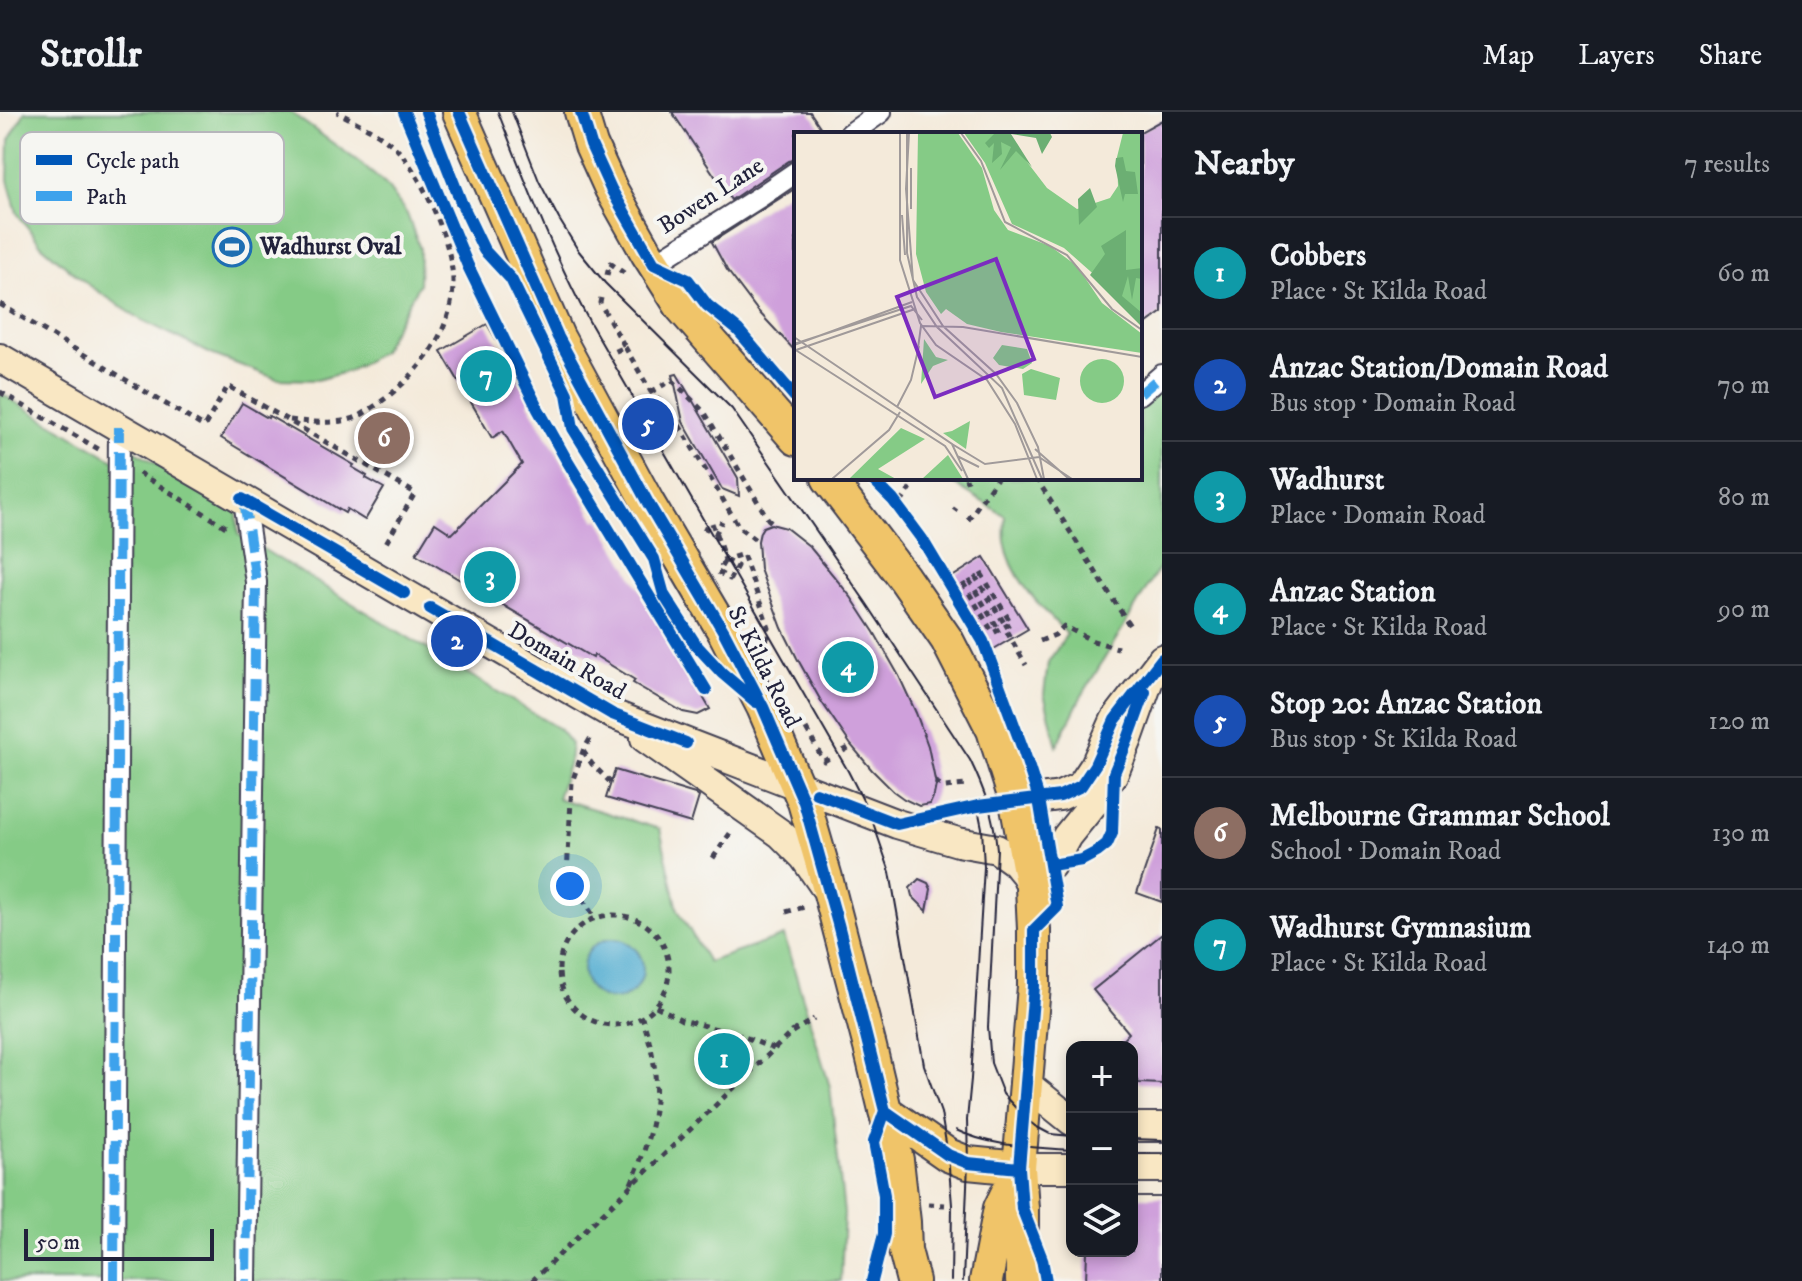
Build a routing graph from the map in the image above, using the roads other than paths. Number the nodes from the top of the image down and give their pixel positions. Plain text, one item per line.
1 (459, 112) edge
2 (581, 112) edge
3 (881, 112) edge
4 (853, 132) edge
5 (794, 173) edge
6 (642, 270) junction
7 (0, 358) edge
8 (1162, 375) edge
9 (1142, 392) edge
10 (119, 427) junction
11 (794, 437) edge
12 (830, 480) edge
13 (244, 500) junction
14 (1156, 668) edge
15 (612, 714) junction
16 (797, 785) junction
17 (1016, 802) junction
18 (1032, 887) junction
19 (832, 902) junction
20 (1026, 1084) junction
21 (885, 1111) junction
22 (1066, 1116) edge
23 (1138, 1127) edge
24 (1162, 1127) edge
25 (1019, 1168) junction
26 (1066, 1168) edge
27 (1138, 1168) edge
28 (1162, 1168) edge
29 (905, 1250) junction
30 (114, 1281) edge
31 (246, 1281) edge
32 (895, 1281) edge
33 (913, 1281) edge
34 (986, 1281) edge
35 (1022, 1281) edge

1 - 16 main road, St Kilda Road
2 - 6 main road
3 - 4 street
5 - 6 street, Bowen Lane
6 - 11 main road
7 - 10 street, Domain Road
8 - 9 street
10 - 13 street, Domain Road
10 - 30 street
12 - 17 main road
13 - 15 street, Domain Road
13 - 31 street
14 - 17 street
14 - 18 street
15 - 16 street, Domain Road
15 - 19 street
16 - 18 street, Domain Road
16 - 19 main road, St Kilda Road
17 - 18 main road
18 - 20 main road
19 - 21 main road, St Kilda Road
20 - 22 street
20 - 25 main road
21 - 25 main road
21 - 29 main road, St Kilda Road
23 - 24 street
25 - 26 street
25 - 34 main road
25 - 35 main road
27 - 28 street
29 - 32 main road, St Kilda Road
29 - 33 main road, St Kilda Road

